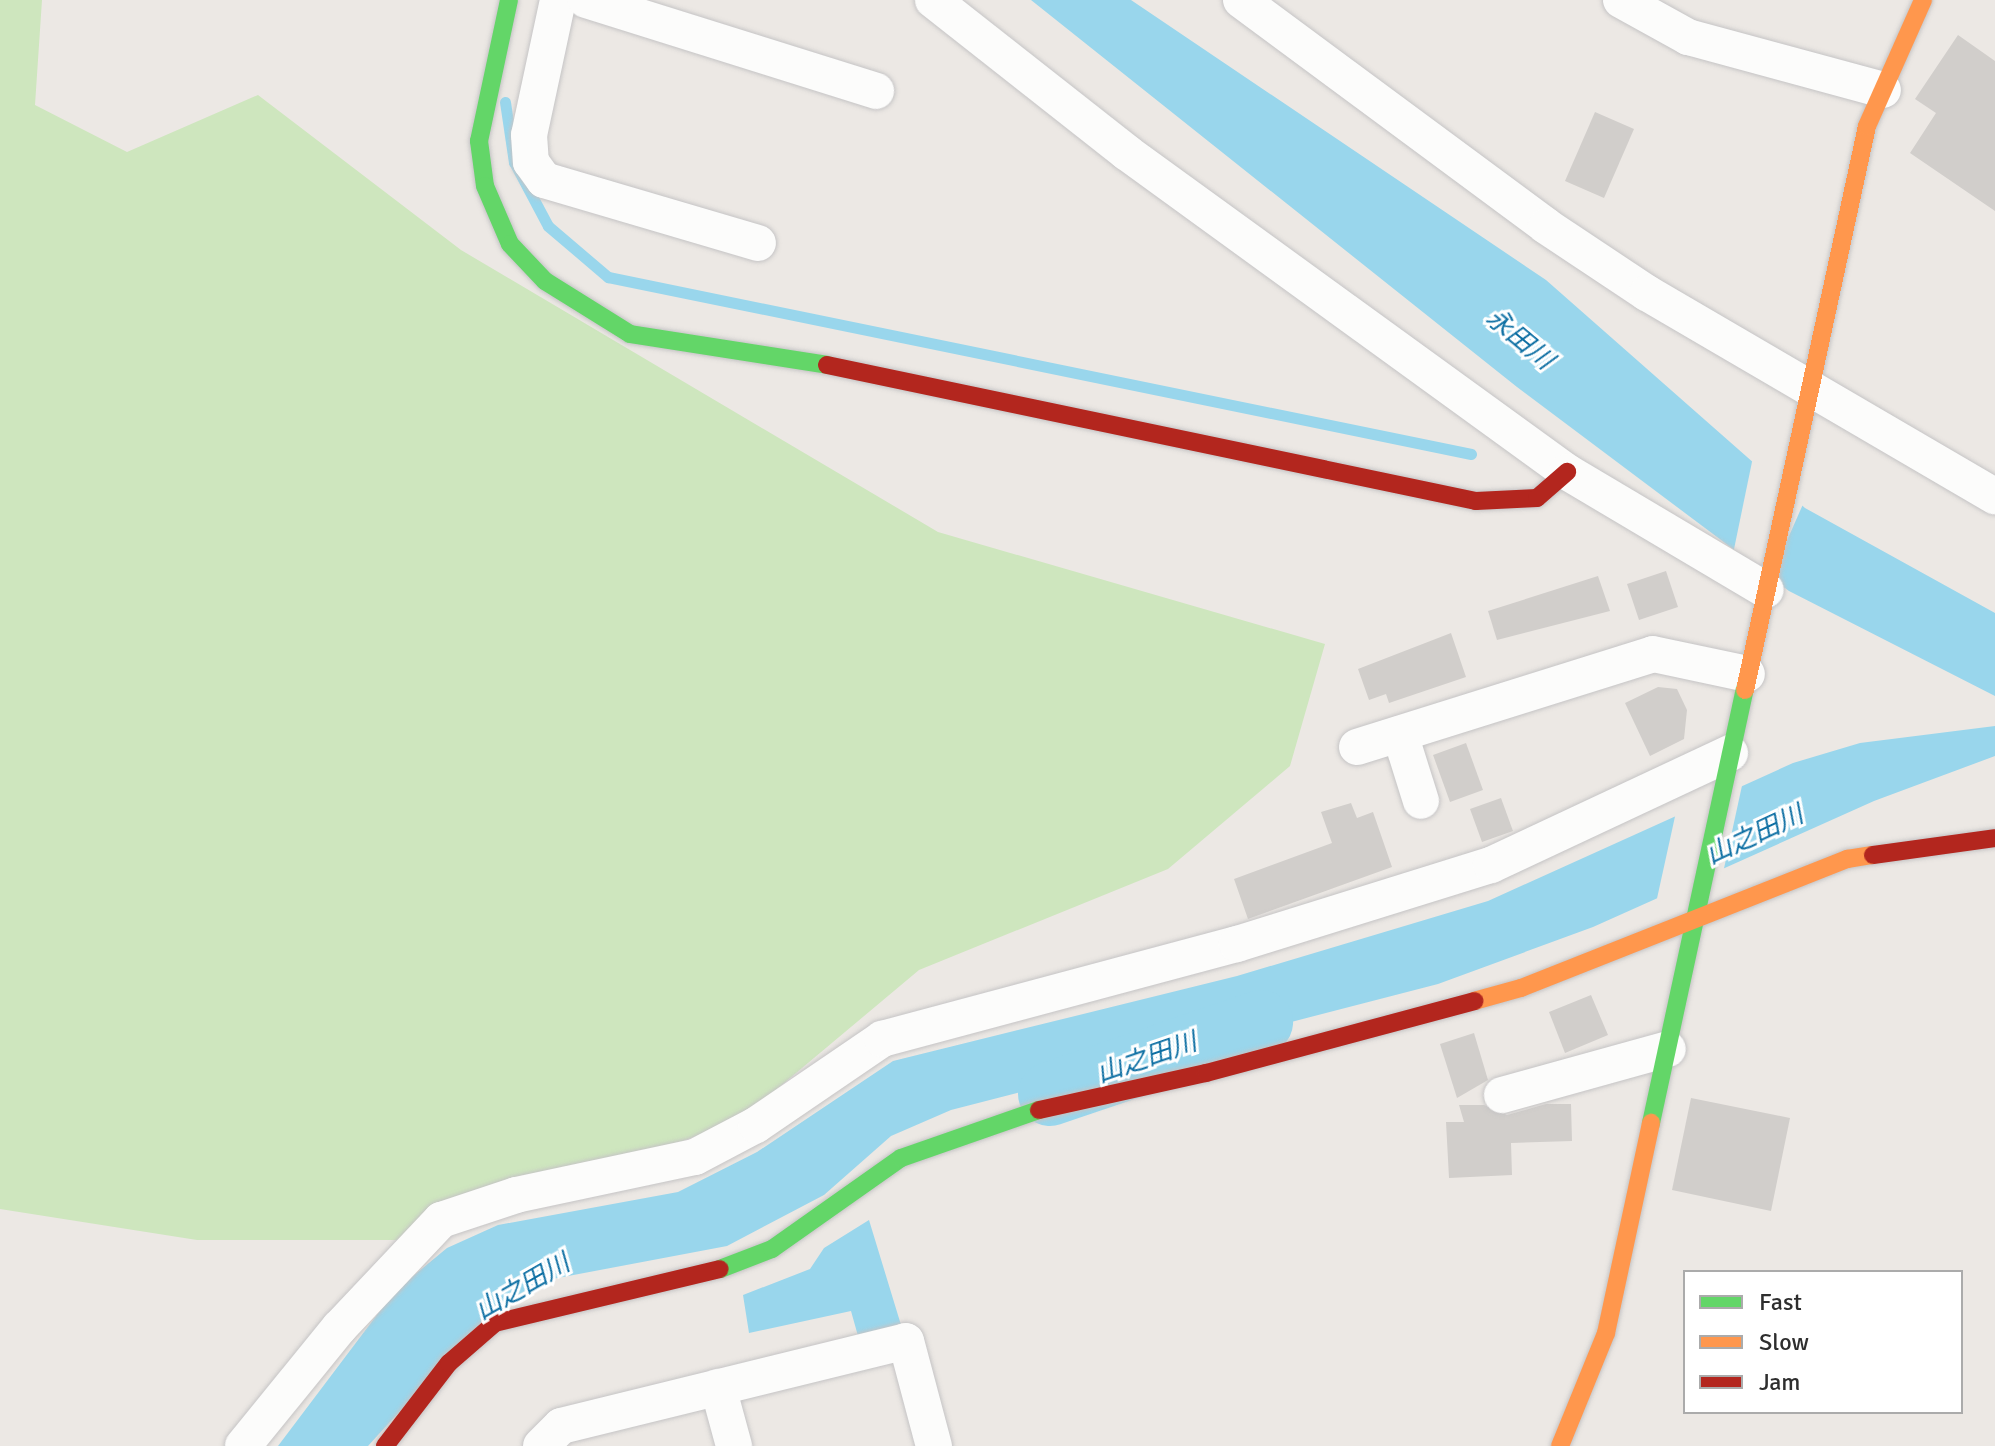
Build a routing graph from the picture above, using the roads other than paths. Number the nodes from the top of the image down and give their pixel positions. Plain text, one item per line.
1 (509, 0) edge
2 (558, 0) edge
3 (586, 0) edge
4 (933, 0) edge
5 (1241, 0) edge
6 (1621, 0) edge
7 (1923, 0) edge
8 (1883, 90) junction
9 (876, 91) dead end
10 (758, 243) dead end
11 (1809, 387) junction
12 (1567, 472) junction
13 (1995, 496) edge
14 (1766, 590) junction
15 (1747, 674) junction
16 (1400, 734) junction
17 (1357, 747) dead end
18 (1730, 753) junction
19 (1421, 801) dead end
20 (1995, 838) edge
21 (1696, 915) junction
22 (1668, 1049) junction
23 (1502, 1095) dead end
24 (718, 1387) junction
25 (243, 1446) edge
26 (385, 1446) edge
27 (541, 1446) edge
28 (734, 1446) edge
29 (934, 1446) edge
30 (1560, 1446) edge

1 - 12 street
2 - 10 street
3 - 9 street
4 - 12 street
5 - 11 street
6 - 8 street
7 - 8 street
8 - 11 street
11 - 13 street
11 - 14 street
12 - 14 street
14 - 15 street
15 - 16 street
15 - 18 street
16 - 17 street
16 - 19 street
18 - 21 street
18 - 25 street
20 - 21 street
21 - 22 street
21 - 26 street
22 - 23 street
22 - 30 street
24 - 27 street
24 - 28 street
24 - 29 street

